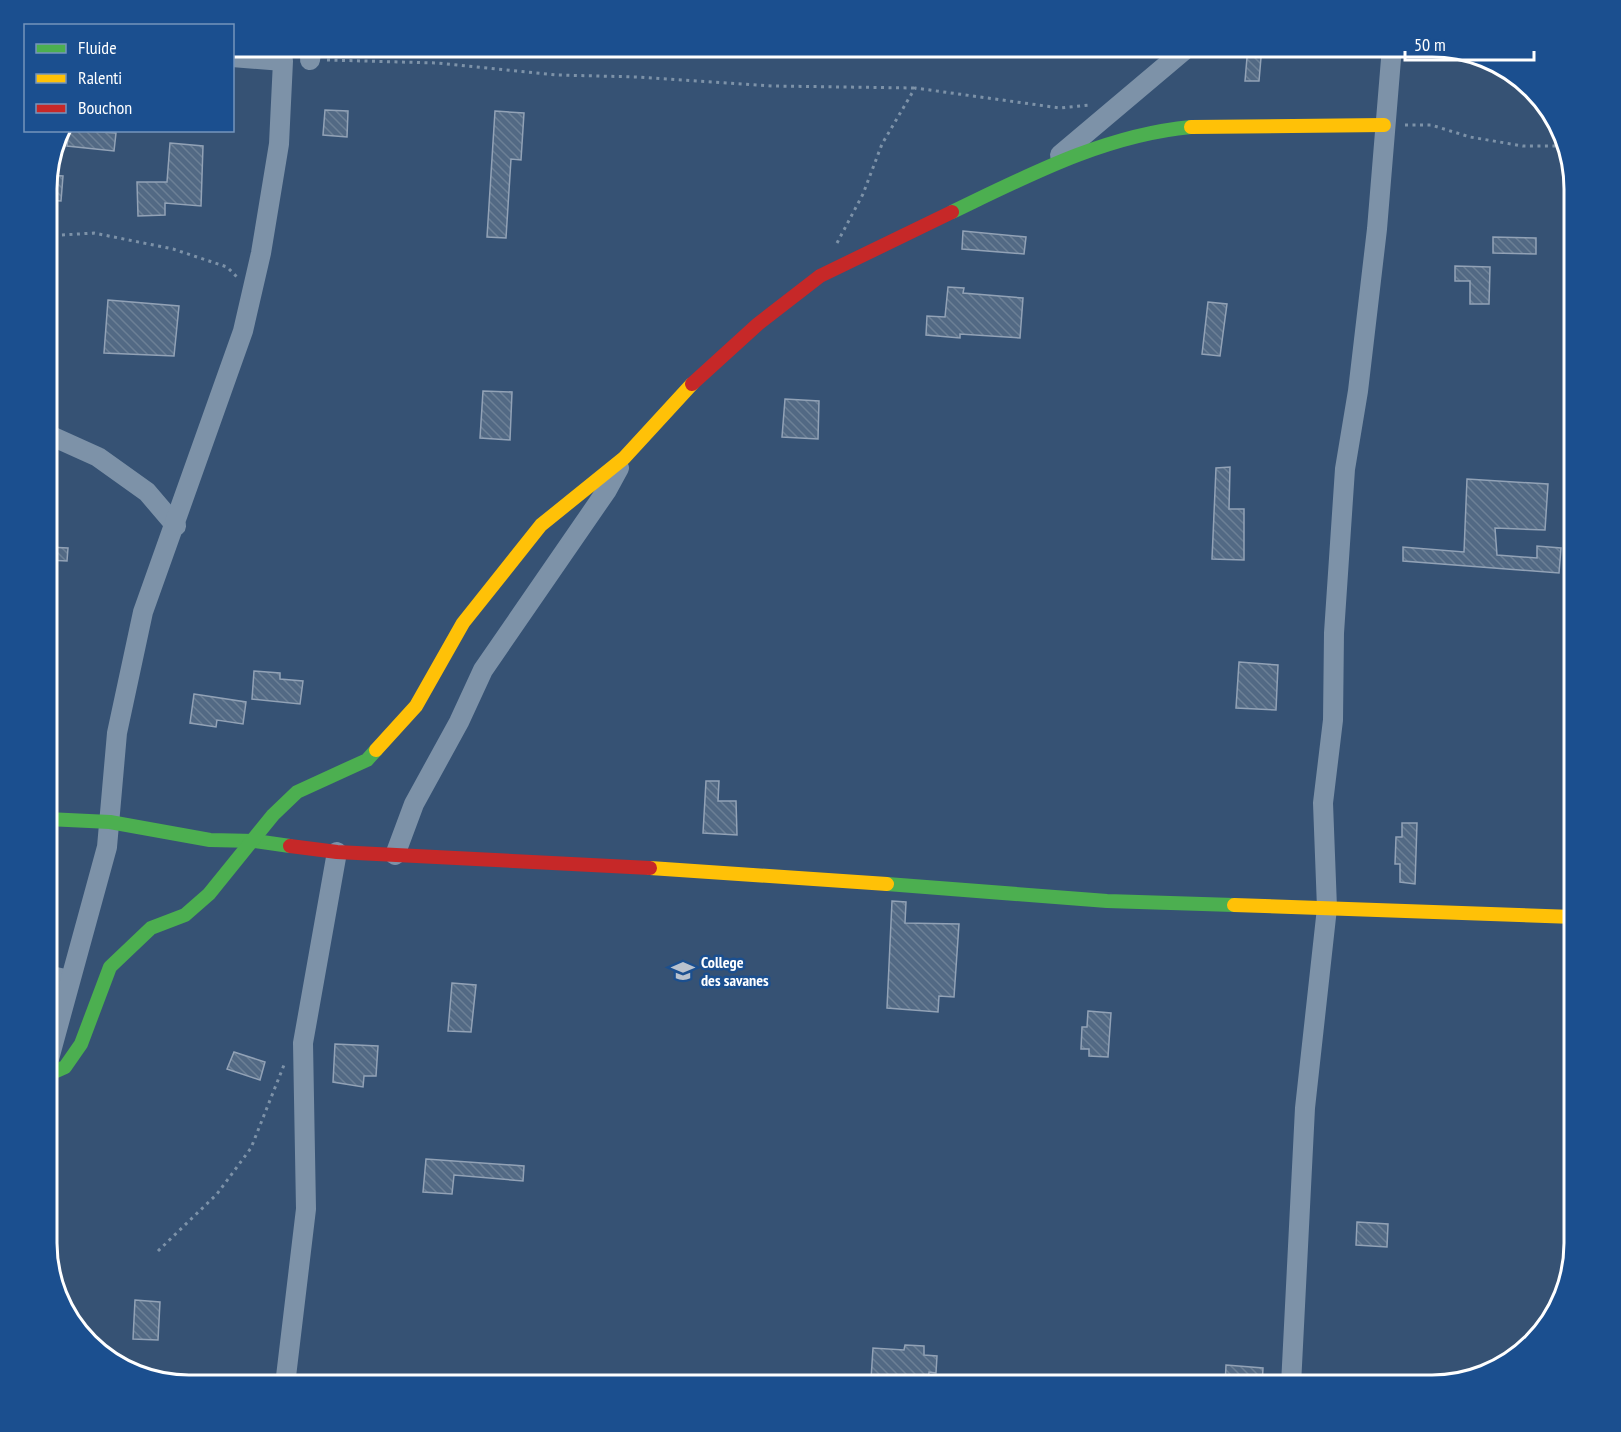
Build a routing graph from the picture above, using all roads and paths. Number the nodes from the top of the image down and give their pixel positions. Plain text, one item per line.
1 (234, 57) edge
2 (361, 57) edge
3 (1175, 57) edge
4 (1391, 57) edge
5 (915, 88) junction
6 (1092, 105) dead end
7 (1384, 124) junction
8 (1557, 146) edge
9 (1047, 166) junction
10 (57, 235) edge
11 (836, 245) dead end
12 (251, 291) junction
13 (57, 439) edge
14 (624, 458) junction
15 (176, 526) junction
16 (57, 819) edge
17 (110, 822) junction
18 (255, 841) junction
19 (337, 852) junction
20 (395, 855) junction
21 (1327, 908) junction
22 (1564, 917) edge
23 (57, 977) edge
24 (69, 980) junction
25 (57, 1027) edge
26 (303, 1043) junction
27 (57, 1071) edge
28 (158, 1251) dead end
29 (286, 1375) edge
30 (1292, 1375) edge

1 - 12 street
2 - 5 path
3 - 9 street
4 - 7 street
5 - 6 path
5 - 11 path
7 - 8 path
7 - 9 street
7 - 21 street
9 - 14 street
10 - 12 path
12 - 15 street
13 - 15 street
14 - 18 street
14 - 20 street
15 - 17 street
16 - 17 street
17 - 18 street
17 - 24 street
18 - 19 street
18 - 27 street
19 - 20 street
19 - 26 street
20 - 21 street
21 - 22 street
21 - 30 street
23 - 24 street
24 - 25 street
26 - 28 path
26 - 29 street

